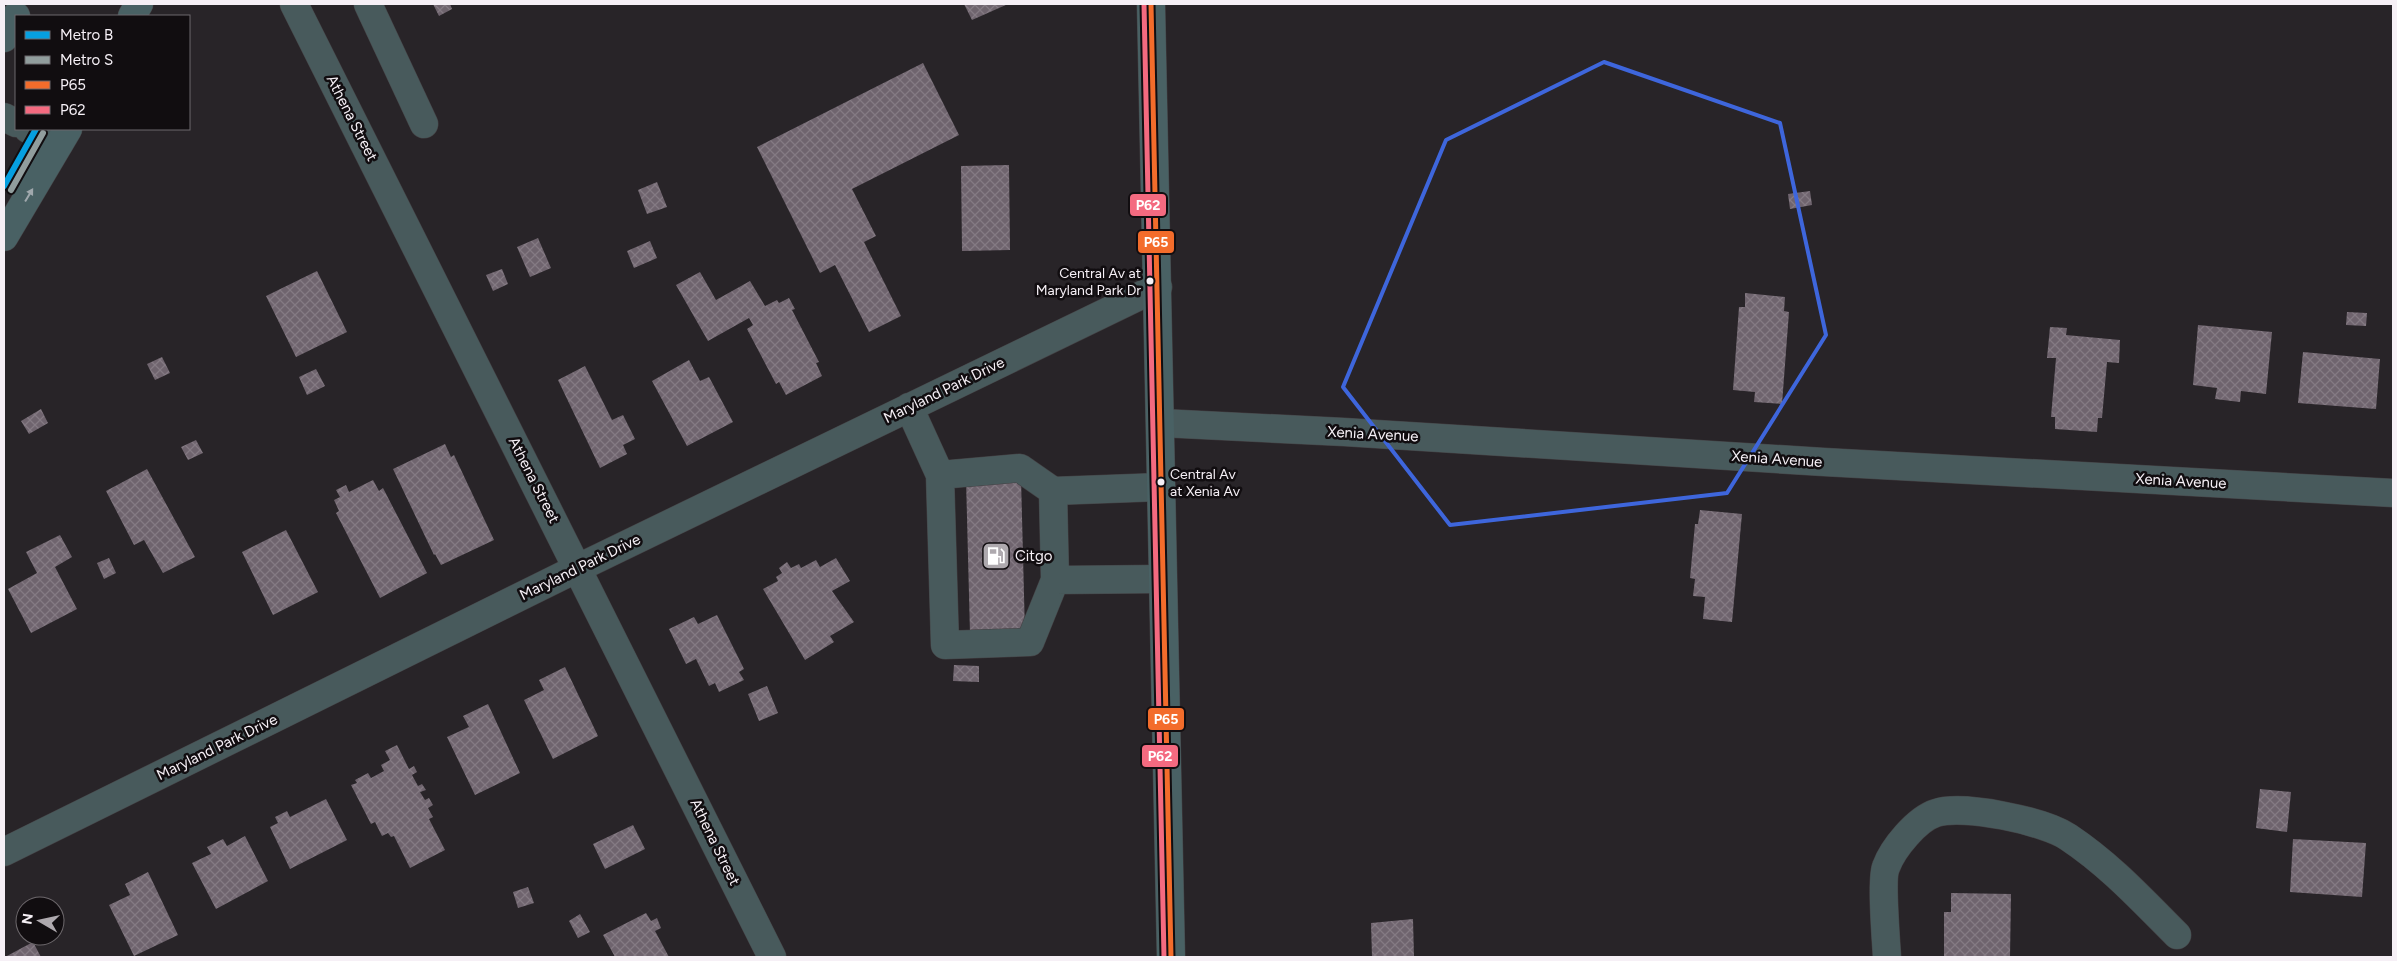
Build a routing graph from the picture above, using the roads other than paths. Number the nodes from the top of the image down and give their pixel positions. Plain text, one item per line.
1 (24, 4) edge
2 (139, 4) edge
3 (294, 4) edge
4 (368, 4) edge
5 (1151, 4) edge
6 (17, 15) edge
7 (133, 15) edge
8 (15, 18) edge
9 (4, 38) edge
10 (424, 124) dead end
11 (33, 130) edge
12 (63, 136) edge
13 (4, 237) edge
14 (1158, 287) junction
15 (909, 407) junction
16 (1161, 423) junction
17 (940, 475) junction
18 (1161, 487) junction
19 (1053, 491) junction
20 (2393, 493) edge
21 (578, 568) junction
22 (1162, 579) junction
23 (1055, 580) junction
24 (4, 852) edge
25 (2177, 935) dead end
26 (1169, 956) edge
27 (772, 957) edge
28 (1887, 957) edge

1 - 6 main road
2 - 7 main road
3 - 21 street, Athena Street
4 - 10 street
5 - 14 main road
8 - 9 main road
11 - 12 street
13 -> 12 main road
14 - 15 street, Maryland Park Drive
14 - 16 main road
15 - 17 street
15 - 21 street, Maryland Park Drive
16 - 18 main road
16 - 20 street, Xenia Avenue
17 - 19 street
17 - 23 street
18 - 19 street
18 - 22 main road
19 - 23 street
21 - 24 street, Maryland Park Drive
21 - 27 street, Athena Street
22 - 23 street
22 - 26 main road
25 - 28 street

